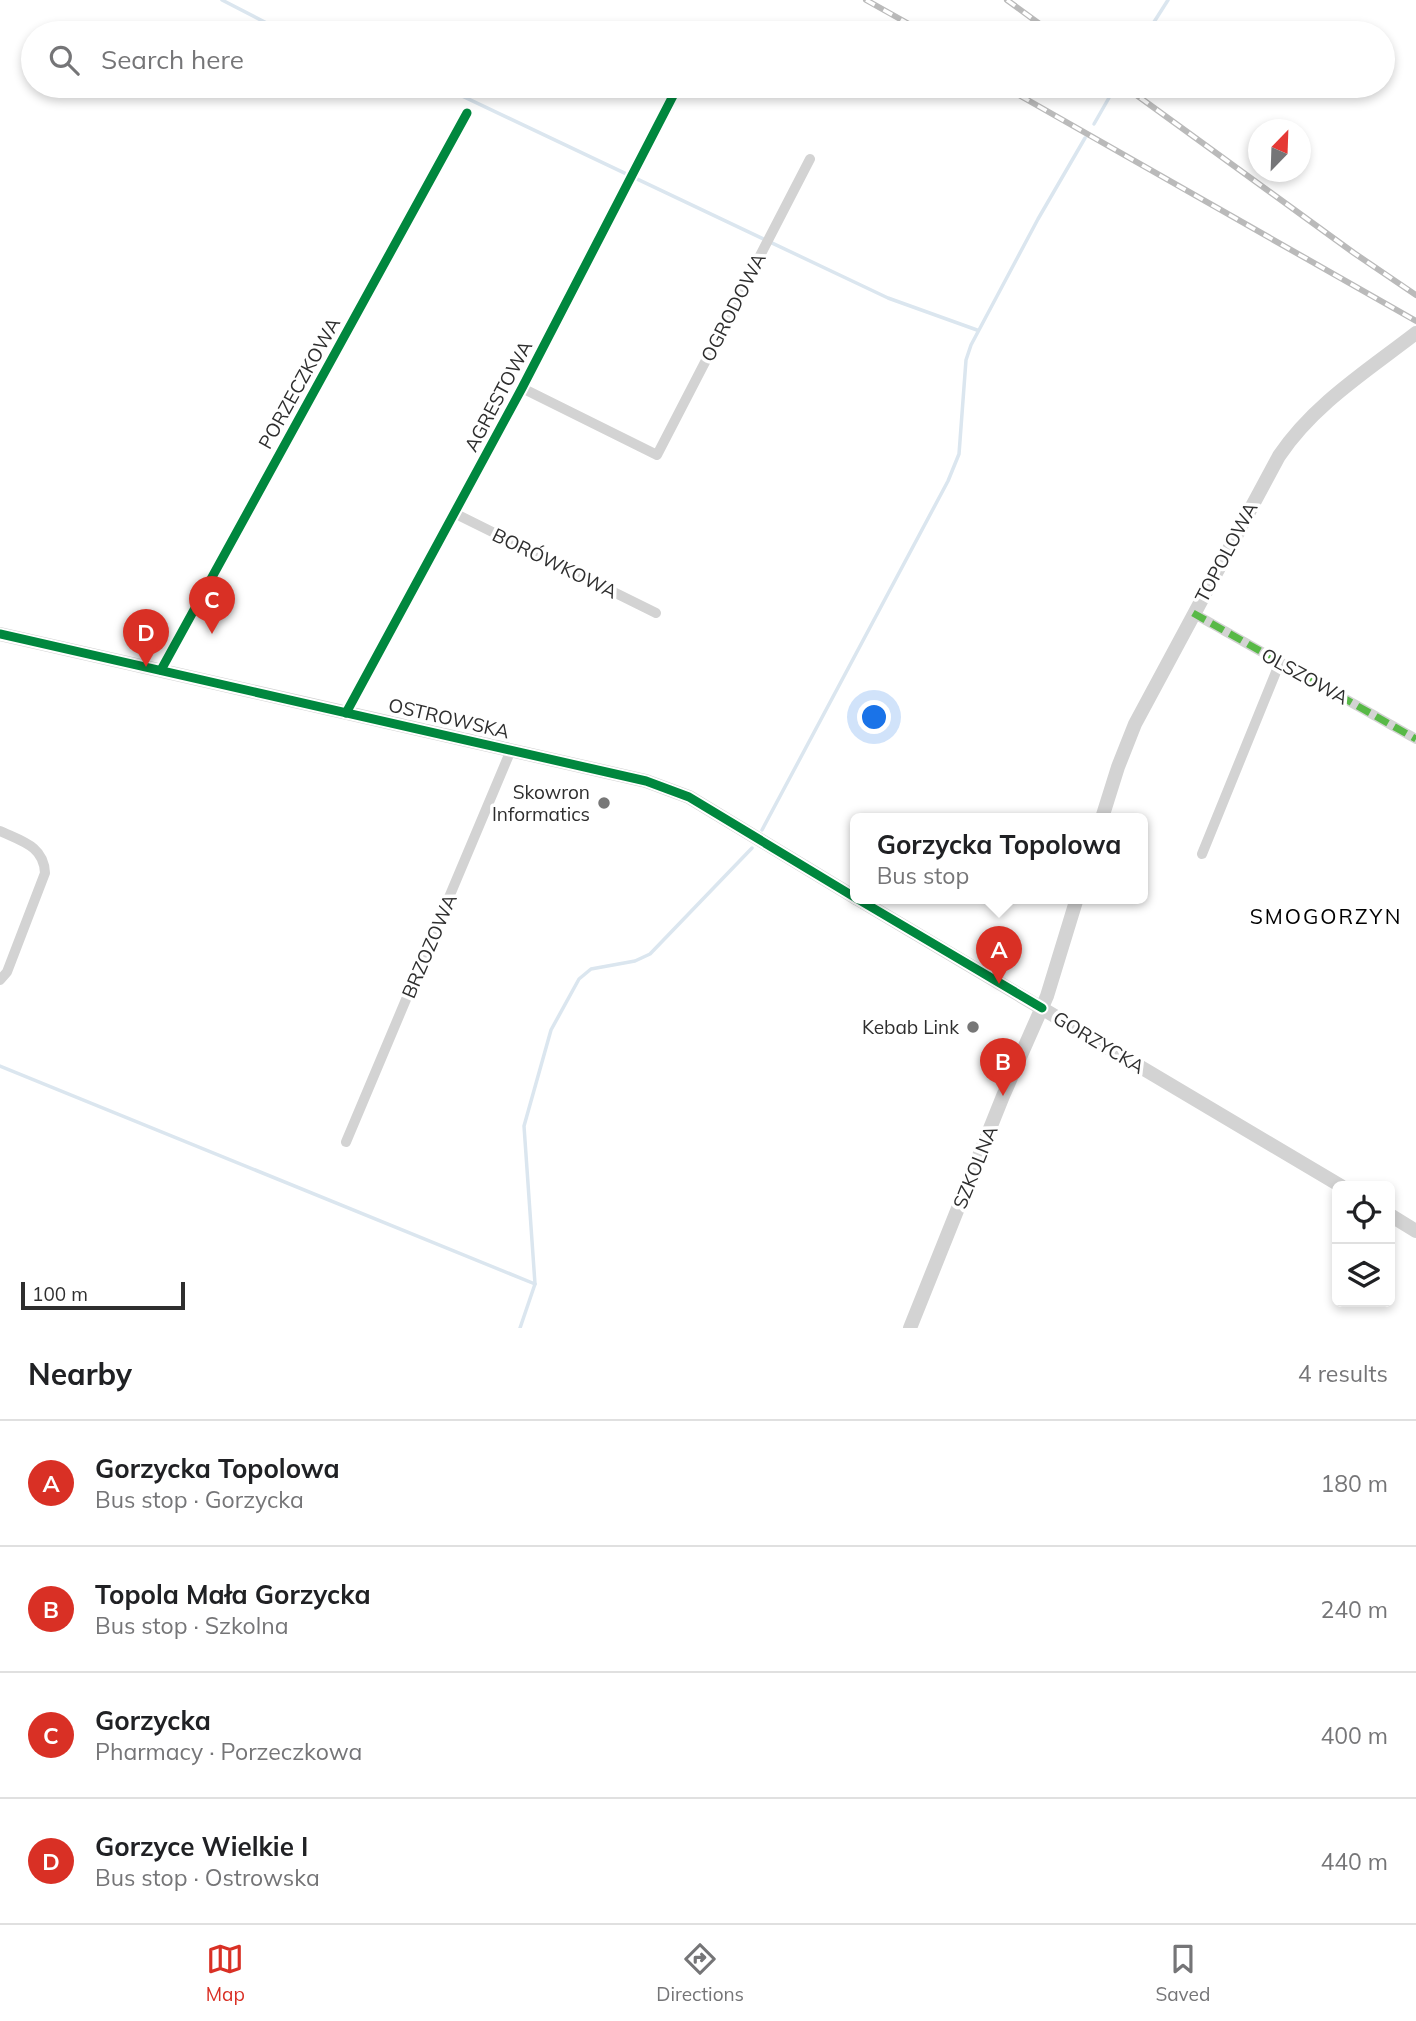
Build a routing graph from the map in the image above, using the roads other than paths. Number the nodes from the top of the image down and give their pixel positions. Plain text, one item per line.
1 (672, 98) edge
2 (467, 113) dead end
3 (810, 159) dead end
4 (1416, 333) edge
5 (522, 388) junction
6 (454, 513) junction
7 (656, 613) dead end
8 (1193, 613) junction
9 (0, 634) edge
10 (1280, 662) junction
11 (161, 670) junction
12 (346, 713) junction
13 (1416, 739) edge
14 (512, 750) junction
15 (1104, 813) edge
16 (0, 831) edge
17 (756, 838) joint
18 (1202, 854) dead end
19 (850, 894) edge
20 (866, 904) edge
21 (1075, 904) edge
22 (0, 980) edge
23 (1042, 1008) junction
24 (346, 1142) dead end
25 (1333, 1181) edge
26 (1395, 1218) edge
27 (1416, 1231) edge
28 (910, 1328) edge

1 - 5 street, AGRESTOWA
2 - 11 street, PORZECZKOWA
3 - 5 street, OGRODOWA
4 - 8 street, TOPOLOWA
5 - 6 street, AGRESTOWA
6 - 7 street, BORÓWKOWA
6 - 12 street, AGRESTOWA
8 - 10 street, OLSZOWA
8 - 15 street, TOPOLOWA
9 - 11 street, OSTROWSKA
10 - 13 street, OLSZOWA
10 - 18 street
11 - 12 street, OSTROWSKA
12 - 14 street, OSTROWSKA
14 - 17 street, OSTROWSKA
14 - 24 street, BRZOZOWA
16 - 22 street
17 - 19 street, GORZYCKA
20 - 23 street, GORZYCKA
21 - 23 street
23 - 25 street, GORZYCKA
23 - 28 street, SZKOLNA
26 - 27 street

